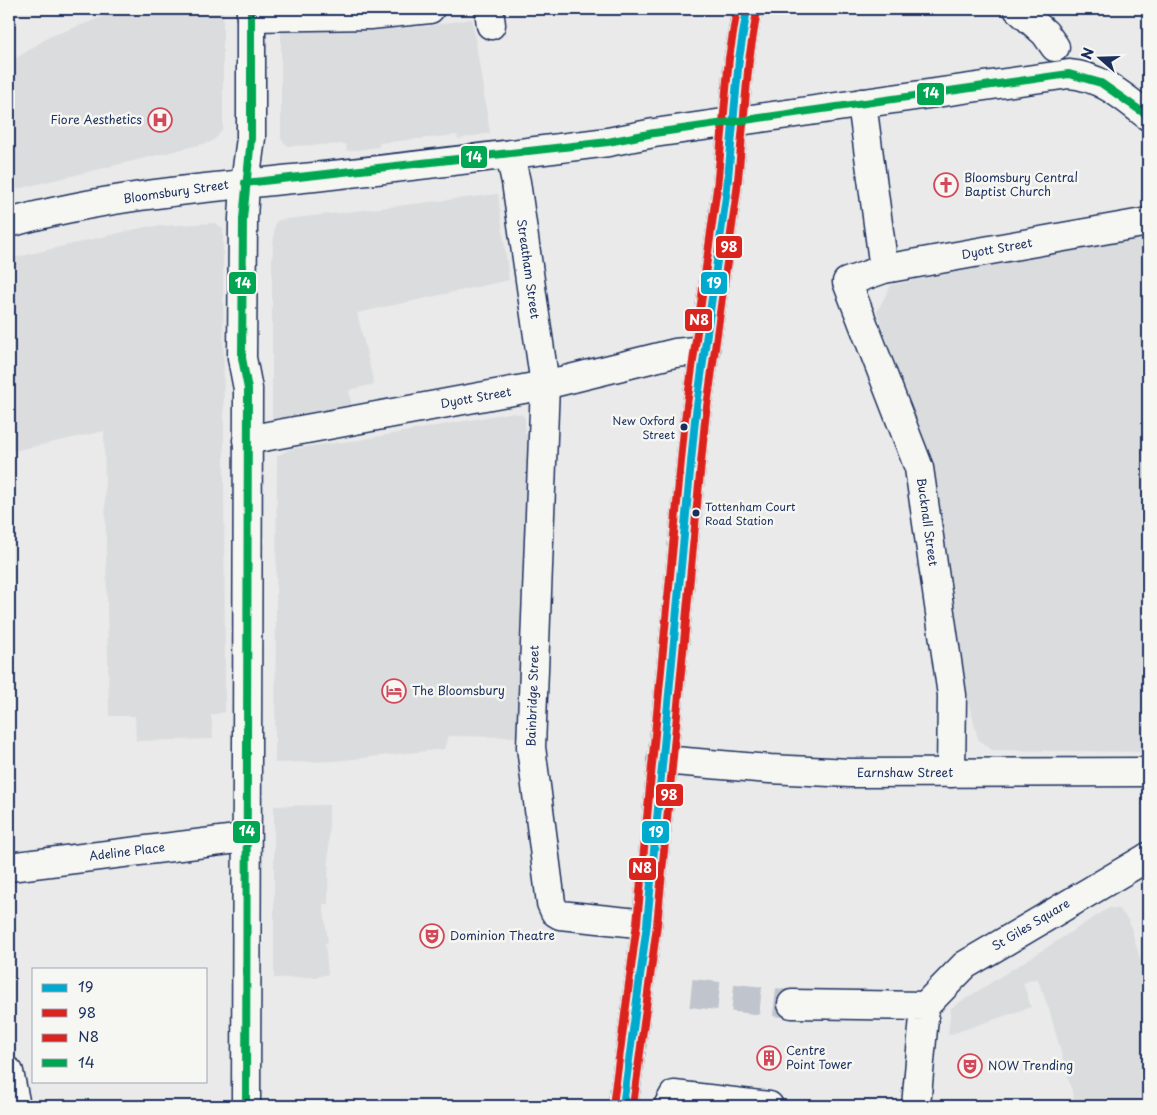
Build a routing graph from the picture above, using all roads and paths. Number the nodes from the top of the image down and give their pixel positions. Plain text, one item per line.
1 (430, 9) edge
2 (747, 9) edge
3 (1018, 9) edge
4 (251, 13) edge
5 (1055, 47) dead end
6 (862, 103) junction
7 (1148, 116) edge
8 (732, 122) junction
9 (510, 155) junction
10 (245, 184) junction
11 (1148, 222) edge
12 (9, 223) edge
13 (884, 269) junction
14 (847, 282) joint
15 (705, 350) junction
16 (545, 385) junction
17 (247, 440) junction
18 (662, 760) junction
19 (1148, 772) edge
20 (951, 773) junction
21 (245, 838) junction
22 (1148, 857) edge
23 (1148, 863) edge
24 (9, 867) edge
25 (647, 924) junction
26 (792, 1004) tunnel mouth
27 (925, 1006) junction
28 (9, 1072) edge
29 (16, 1106) edge
30 (246, 1106) edge
31 (623, 1106) edge
32 (668, 1106) edge
33 (769, 1106) edge
34 (916, 1106) edge

1 - 4 street
2 - 8 street
3 - 5 street
4 - 10 street
6 - 7 street, Bloomsbury Street
6 - 8 street, Bloomsbury Street
6 - 13 street
8 - 9 street, Bloomsbury Street
8 - 15 street
9 - 10 street, Bloomsbury Street
9 - 16 street, Streatham Street
10 - 12 street, Bloomsbury Street
10 - 17 street
11 - 13 street, Dyott Street
13 - 14 street, Dyott Street
14 - 20 street, Bucknall Street
15 - 16 street, Dyott Street
15 - 18 street
16 - 17 street, Dyott Street
16 - 25 street, Bainbridge Street
17 - 21 street
18 - 20 street, Earnshaw Street
18 - 25 street
19 - 20 street, Earnshaw Street
21 - 24 street, Adeline Place
21 - 30 street
22 - 23 street
22 - 27 street, St Giles Square
25 - 31 street
26 - 27 street
27 - 34 street
28 - 29 street
32 - 33 street

